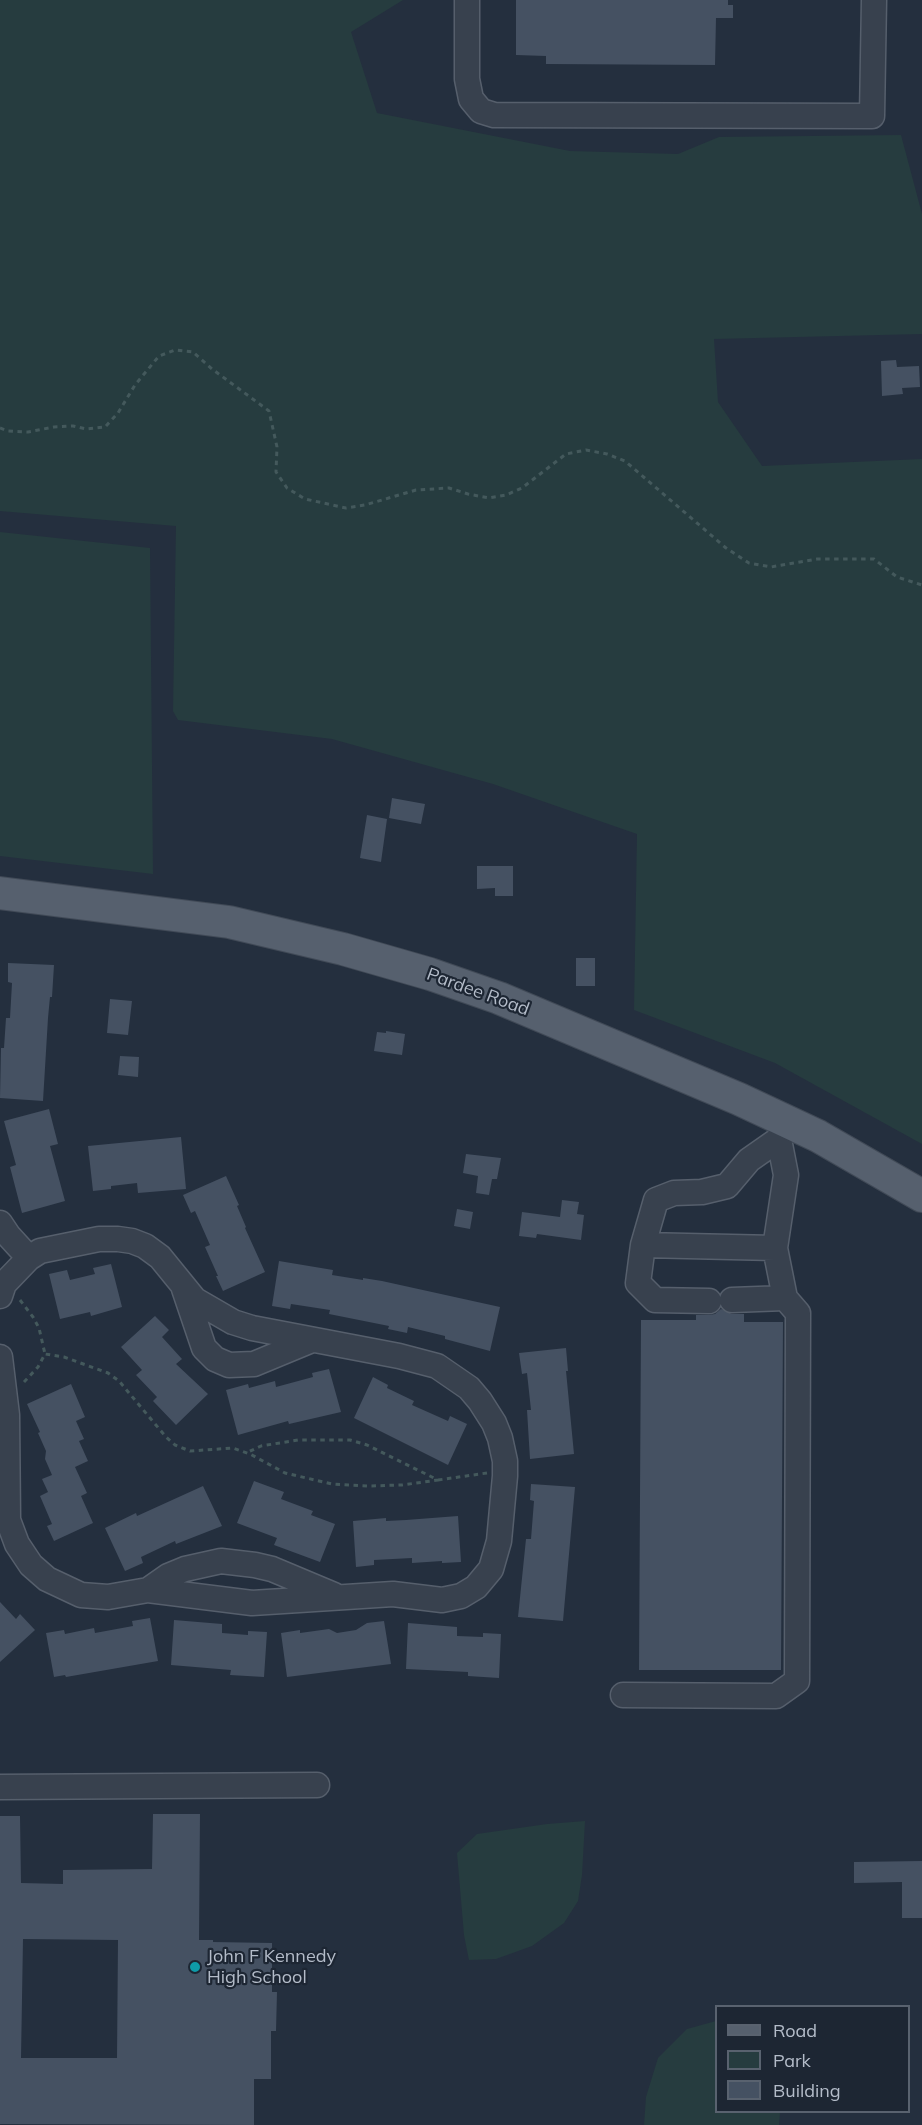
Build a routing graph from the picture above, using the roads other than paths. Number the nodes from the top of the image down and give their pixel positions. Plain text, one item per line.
1 (467, 0) edge
2 (874, 0) edge
3 (0, 893) edge
4 (782, 1130) junction
5 (922, 1196) edge
6 (0, 1223) edge
7 (643, 1245) junction
8 (775, 1248) junction
9 (28, 1258) junction
10 (183, 1285) junction
11 (2, 1288) edge
12 (785, 1298) junction
13 (312, 1340) junction
14 (0, 1357) edge
15 (148, 1590) junction
16 (338, 1597) junction
17 (623, 1695) dead end
18 (316, 1785) dead end
19 (0, 1787) edge

1 - 2 street
3 - 4 main road, Pardee Road
4 - 5 main road, Pardee Road
4 - 7 street
4 - 8 street
6 - 9 street
7 - 8 street
7 - 12 street
8 - 12 street
9 - 10 street
9 - 11 street
10 - 13 street
10 - 13 street
12 - 17 street
13 - 16 street
14 - 15 street
15 - 16 street
15 - 16 street
18 - 19 street

